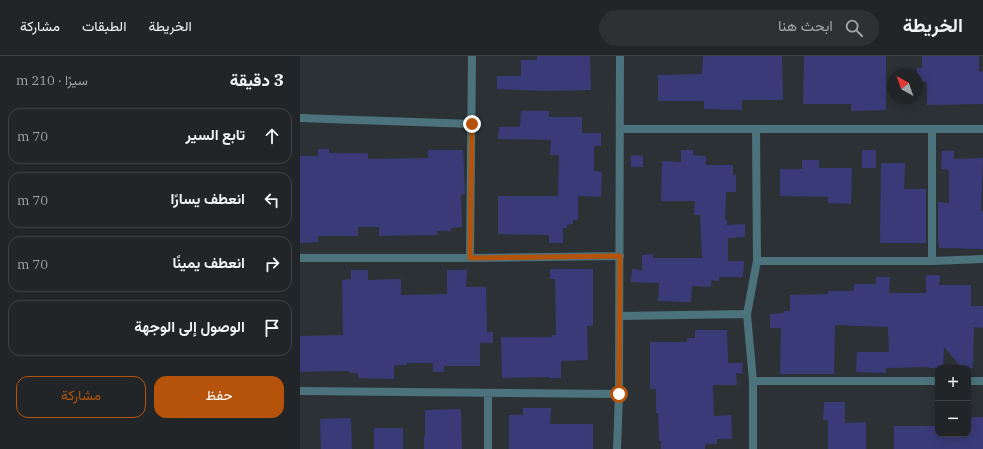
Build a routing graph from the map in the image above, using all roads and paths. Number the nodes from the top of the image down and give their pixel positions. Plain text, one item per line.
1 (472, 56) edge
2 (620, 56) edge
3 (300, 118) edge
4 (472, 124) junction
5 (620, 129) junction
6 (756, 129) junction
7 (932, 129) junction
8 (983, 129) edge
9 (620, 256) junction
10 (300, 258) edge
11 (470, 258) junction
12 (983, 259) edge
13 (757, 261) junction
14 (932, 261) junction
15 (747, 314) junction
16 (620, 316) junction
17 (753, 381) junction
18 (935, 381) edge
19 (971, 381) edge
20 (983, 381) edge
21 (300, 391) edge
22 (488, 394) junction
23 (619, 394) junction
24 (488, 449) edge
25 (617, 449) edge
26 (753, 449) edge

1 - 4 street
2 - 5 street
3 - 4 street
4 - 11 street
5 - 6 street
5 - 9 street
6 - 7 street
6 - 13 street
7 - 8 street
7 - 14 street
9 - 11 street
9 - 16 street
10 - 11 street
12 - 14 street
13 - 14 street
13 - 15 street
15 - 16 street
15 - 17 street
16 - 23 street
17 - 18 street
17 - 26 street
19 - 20 street
21 - 22 street
22 - 23 street
22 - 24 street
23 - 25 street

